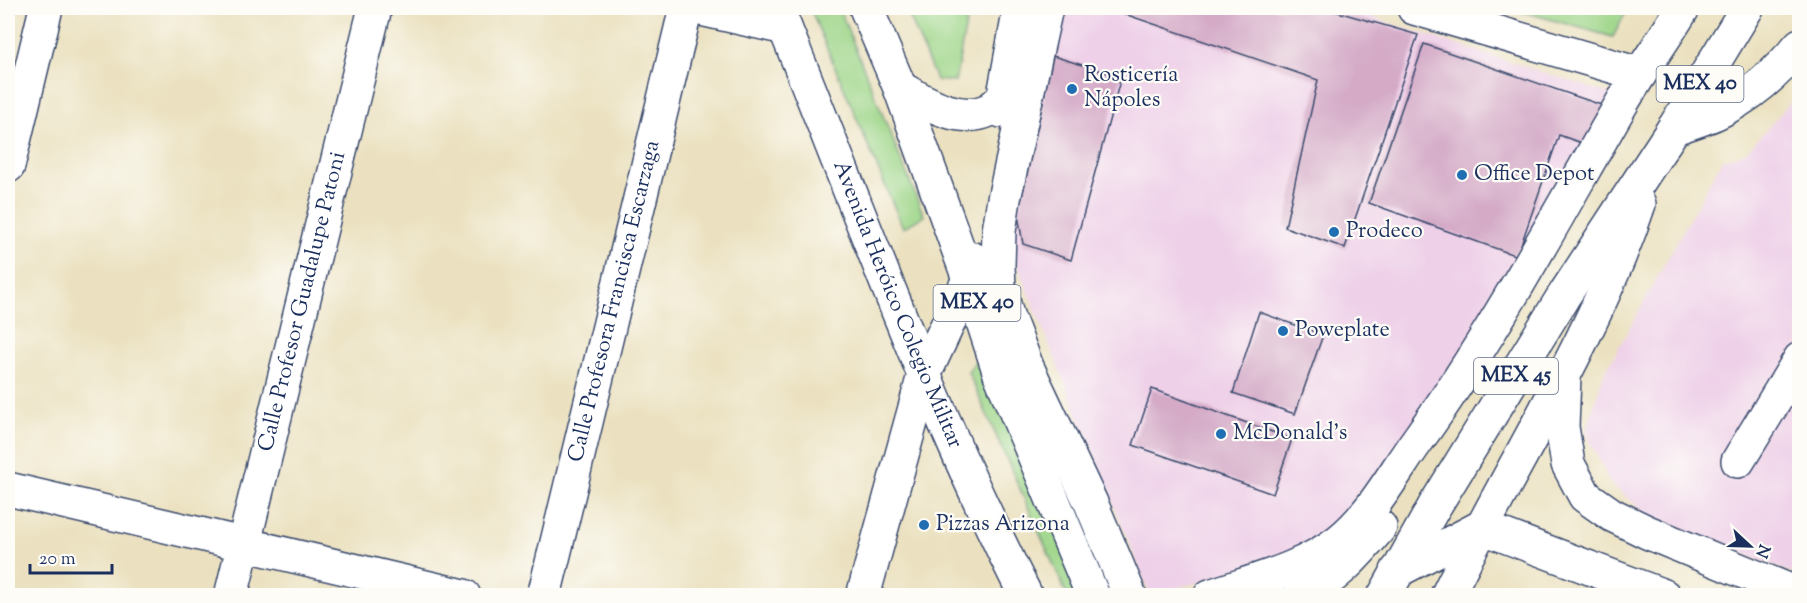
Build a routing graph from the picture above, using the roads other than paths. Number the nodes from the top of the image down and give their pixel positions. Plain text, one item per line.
1 (46, 8) edge
2 (375, 8) edge
3 (686, 8) edge
4 (696, 8) edge
5 (866, 8) edge
6 (1020, 8) edge
7 (1046, 8) edge
8 (1414, 8) edge
9 (1664, 8) edge
10 (1683, 8) edge
11 (1747, 8) edge
12 (781, 18) edge
13 (1800, 45) edge
14 (1639, 74) junction
15 (900, 88) junction
16 (1004, 98) junction
17 (1674, 128) junction
18 (1653, 160) junction
19 (8, 166) edge
20 (969, 279) junction
21 (1800, 359) edge
22 (924, 375) junction
23 (1564, 377) junction
24 (1738, 461) dead end
25 (8, 489) edge
26 (1480, 527) junction
27 (998, 542) junction
28 (243, 544) junction
29 (1390, 583) edge
30 (1800, 595) edge
31 (231, 596) edge
32 (464, 596) edge
33 (544, 596) edge
34 (863, 596) edge
35 (1004, 596) edge
36 (1026, 596) edge
37 (1093, 596) edge
38 (1130, 596) edge
39 (1210, 596) edge
40 (1299, 596) edge
41 (1447, 596) edge
42 (1664, 596) edge

1 - 19 street
2 - 28 street, Calle Profesor Guadalupe Patoni
3 - 33 street, Calle Profesora Francisca Escarzaga
4 - 12 street
5 - 15 street, MEX 40
6 - 16 street
7 - 38 street
8 - 14 street
9 - 14 street
10 - 14 street
11 - 17 street, MEX 40
12 - 22 street, Avenida Heróico Colegio Militar / MEX 40
13 - 17 street
14 - 39 street
14 - 40 street
15 - 16 street
15 - 20 street, MEX 40
16 - 20 street
17 - 18 street, MEX 40
18 - 23 street, MEX 40
18 - 29 street, MEX 45
20 - 22 street
20 - 37 street, MEX 40
21 - 24 street
22 - 27 street, Avenida Heróico Colegio Militar / MEX 40
22 - 34 street
23 - 26 street, MEX 40
23 - 30 street
25 - 28 street
26 - 29 street
26 - 41 street, MEX 40
26 - 42 street
27 - 35 street
27 - 36 street, Avenida Heróico Colegio Militar / MEX 40
28 - 31 street, Calle Profesor Guadalupe Patoni
28 - 32 street

